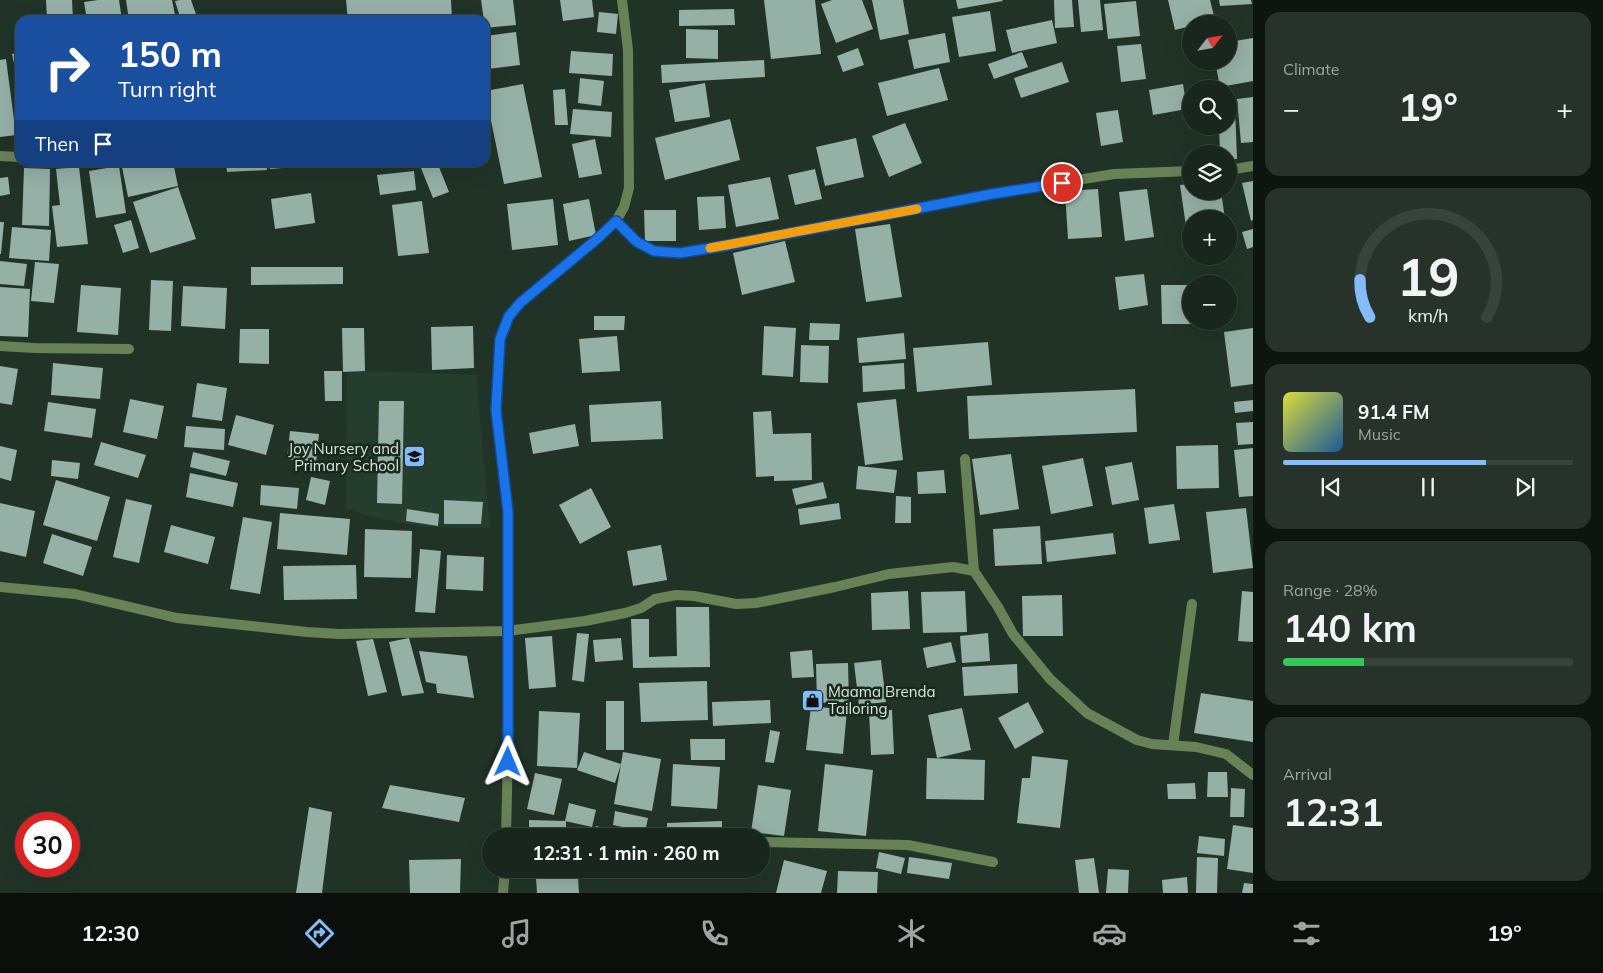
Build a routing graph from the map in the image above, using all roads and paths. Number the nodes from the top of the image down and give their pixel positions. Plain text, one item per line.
1 (622, 0) edge
2 (0, 156) edge
3 (15, 158) edge
4 (1253, 166) edge
5 (1237, 169) edge
6 (1182, 171) edge
7 (616, 221) junction
8 (0, 346) edge
9 (129, 349) dead end
10 (965, 459) dead end
11 (974, 571) junction
12 (0, 587) edge
13 (1192, 604) dead end
14 (508, 630) junction
15 (1173, 745) junction
16 (1253, 776) edge
17 (506, 828) edge
18 (770, 842) edge
19 (993, 862) dead end
20 (504, 878) edge
21 (503, 893) edge

1 - 7 street
2 - 3 street
4 - 5 street
6 - 7 street
7 - 14 street
8 - 9 street
10 - 11 street
11 - 14 street
11 - 15 street
12 - 14 street
13 - 15 street
14 - 17 street
15 - 16 street
18 - 19 street
20 - 21 street

